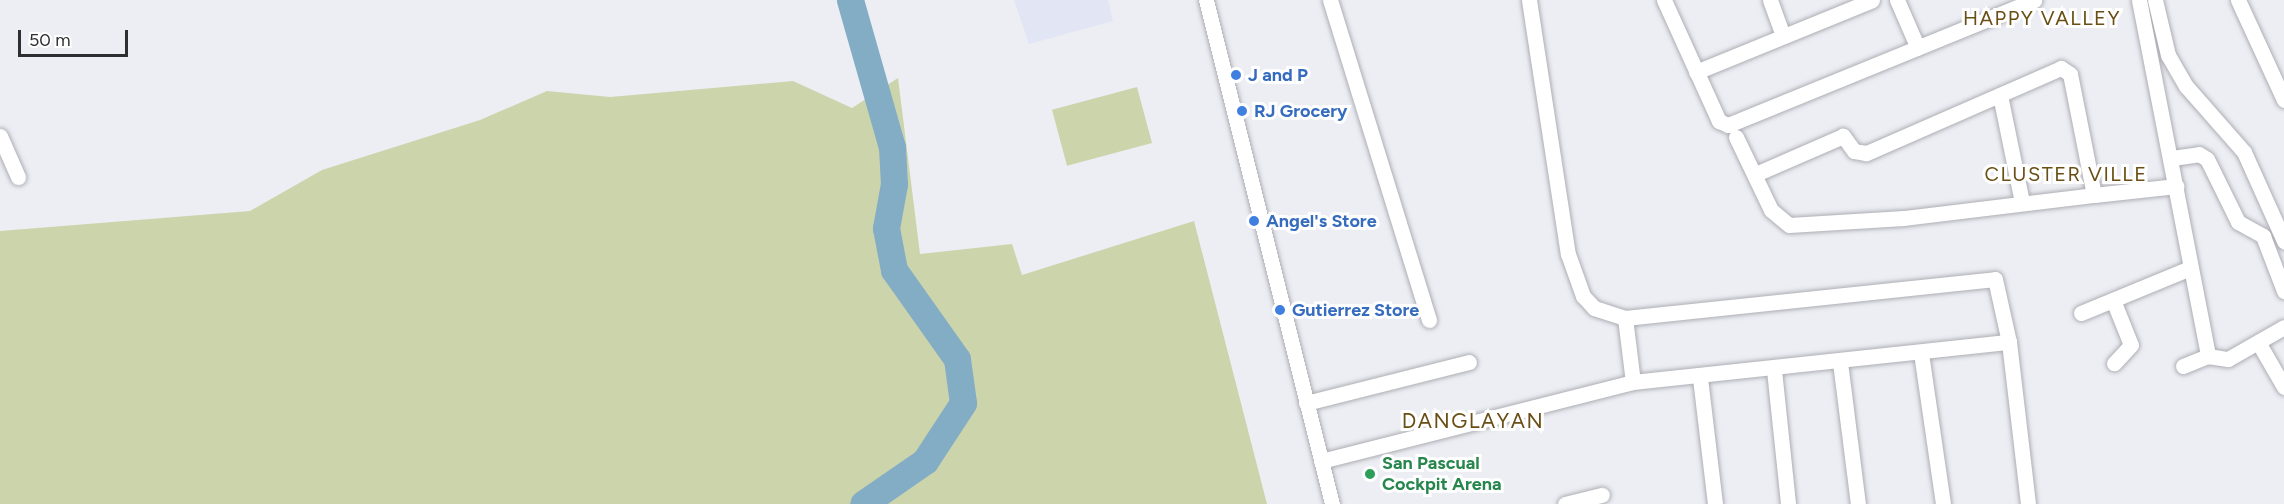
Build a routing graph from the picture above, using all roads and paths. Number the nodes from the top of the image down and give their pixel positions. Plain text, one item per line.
1 (1206, 0) edge
2 (1330, 0) edge
3 (1529, 0) edge
4 (1664, 0) edge
5 (1770, 0) edge
6 (1872, 0) edge
7 (1897, 0) edge
8 (2034, 0) edge
9 (2139, 0) edge
10 (2155, 0) edge
11 (2238, 0) edge
12 (1783, 36) junction
13 (1918, 48) junction
14 (1696, 72) junction
15 (2000, 95) junction
16 (2284, 100) edge
17 (0, 135) edge
18 (1736, 137) dead end
19 (2172, 158) junction
20 (1758, 173) junction
21 (18, 177) dead end
22 (2177, 186) junction
23 (2094, 195) junction
24 (2022, 202) junction
25 (2284, 241) edge
26 (2190, 268) junction
27 (2284, 291) edge
28 (2113, 300) junction
29 (2081, 313) dead end
30 (1625, 318) junction
31 (1429, 320) dead end
32 (2284, 327) edge
33 (2009, 342) junction
34 (2258, 342) junction
35 (1921, 353) junction
36 (2208, 356) junction
37 (1469, 362) dead end
38 (1840, 362) junction
39 (2114, 363) dead end
40 (2183, 366) dead end
41 (1774, 370) junction
42 (1700, 378) junction
43 (1633, 382) junction
44 (2284, 387) edge
45 (1306, 403) junction
46 (1321, 461) junction
47 (1602, 495) dead end
48 (1332, 504) edge
49 (1565, 504) edge
50 (1715, 504) edge
51 (1788, 504) edge
52 (1858, 504) edge
53 (1943, 504) edge
54 (2028, 504) edge

1 - 45 street
2 - 31 street
3 - 30 street
4 - 14 street
5 - 12 street
6 - 12 street
7 - 13 street
8 - 13 street
9 - 19 street
10 - 25 street
11 - 16 street
12 - 14 street
13 - 14 street
15 - 20 street
15 - 23 street
15 - 24 street
17 - 21 street
18 - 20 street
19 - 22 street
19 - 27 street
20 - 24 street
22 - 23 street
22 - 26 street
23 - 24 street
26 - 28 street
26 - 36 street
28 - 29 street
28 - 39 street
30 - 33 street
30 - 43 street
32 - 34 street
33 - 35 street
33 - 54 street
34 - 36 street
34 - 44 street
35 - 38 street
35 - 53 street
36 - 40 street
37 - 45 street
38 - 41 street
38 - 52 street
41 - 42 street
41 - 51 street
42 - 43 street
42 - 50 street
43 - 46 street
45 - 46 street
46 - 48 street
47 - 49 street

